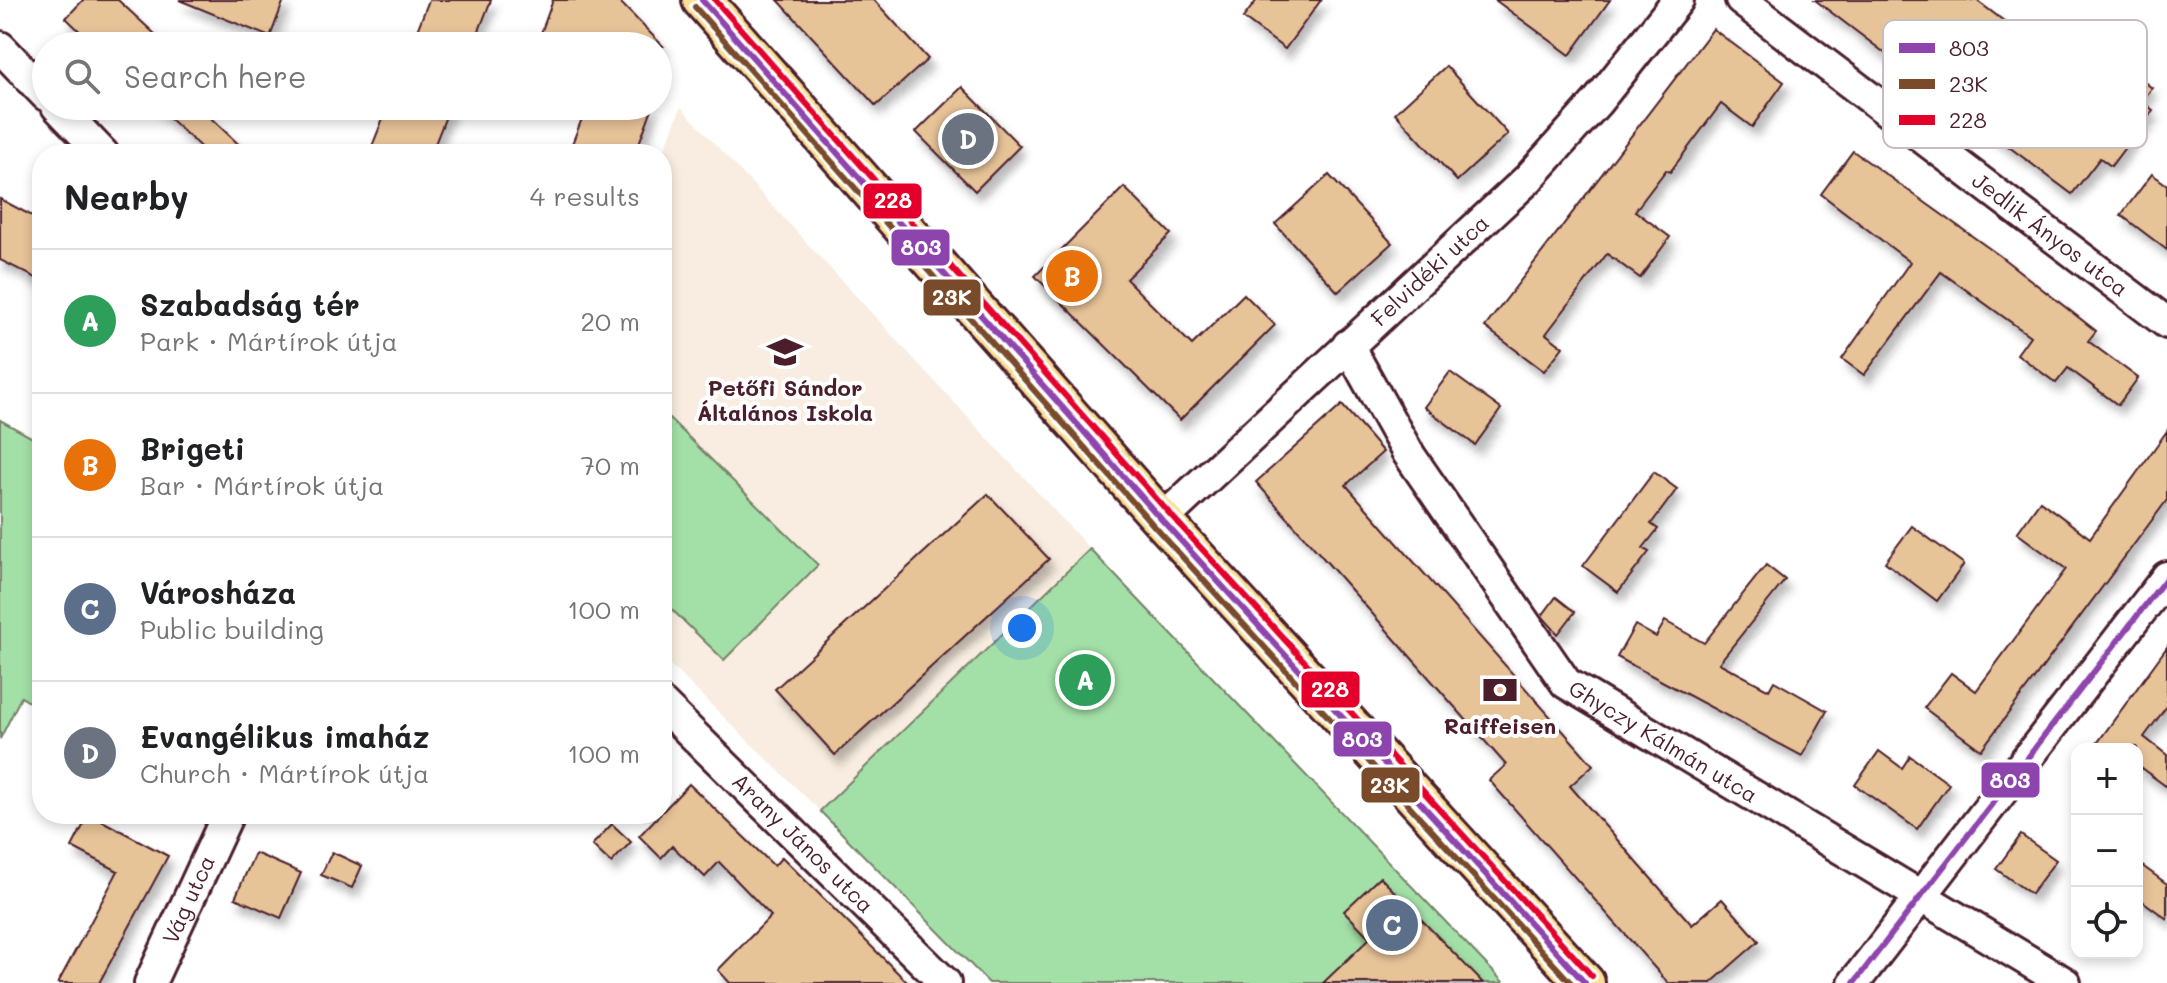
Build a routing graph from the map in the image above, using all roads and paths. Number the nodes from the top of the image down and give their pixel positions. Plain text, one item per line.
1 (702, 0) edge
2 (1678, 0) edge
3 (1741, 0) edge
4 (0, 47) edge
5 (32, 80) edge
6 (1883, 108) edge
7 (70, 120) edge
8 (93, 144) edge
9 (1936, 148) edge
10 (2167, 323) edge
11 (1348, 345) junction
12 (1162, 520) junction
13 (2167, 577) edge
14 (672, 714) edge
15 (223, 824) edge
16 (1923, 896) junction
17 (150, 983) edge
18 (945, 983) edge
19 (1585, 983) edge
20 (1854, 983) edge
21 (2065, 983) edge

1 - 12 main road
2 - 11 street, Felvidéki utca
3 - 6 street, Jedlik Ányos utca
4 - 5 street
7 - 8 street
9 - 10 street, Jedlik Ányos utca
11 - 12 street, Felvidéki utca
11 - 16 street, Ghyczy Kálmán utca
12 - 19 main road
13 - 16 street
14 - 18 street, Arany János utca
15 - 17 street, Vág utca
16 - 20 street
16 - 21 street, Ghyczy Kálmán utca

